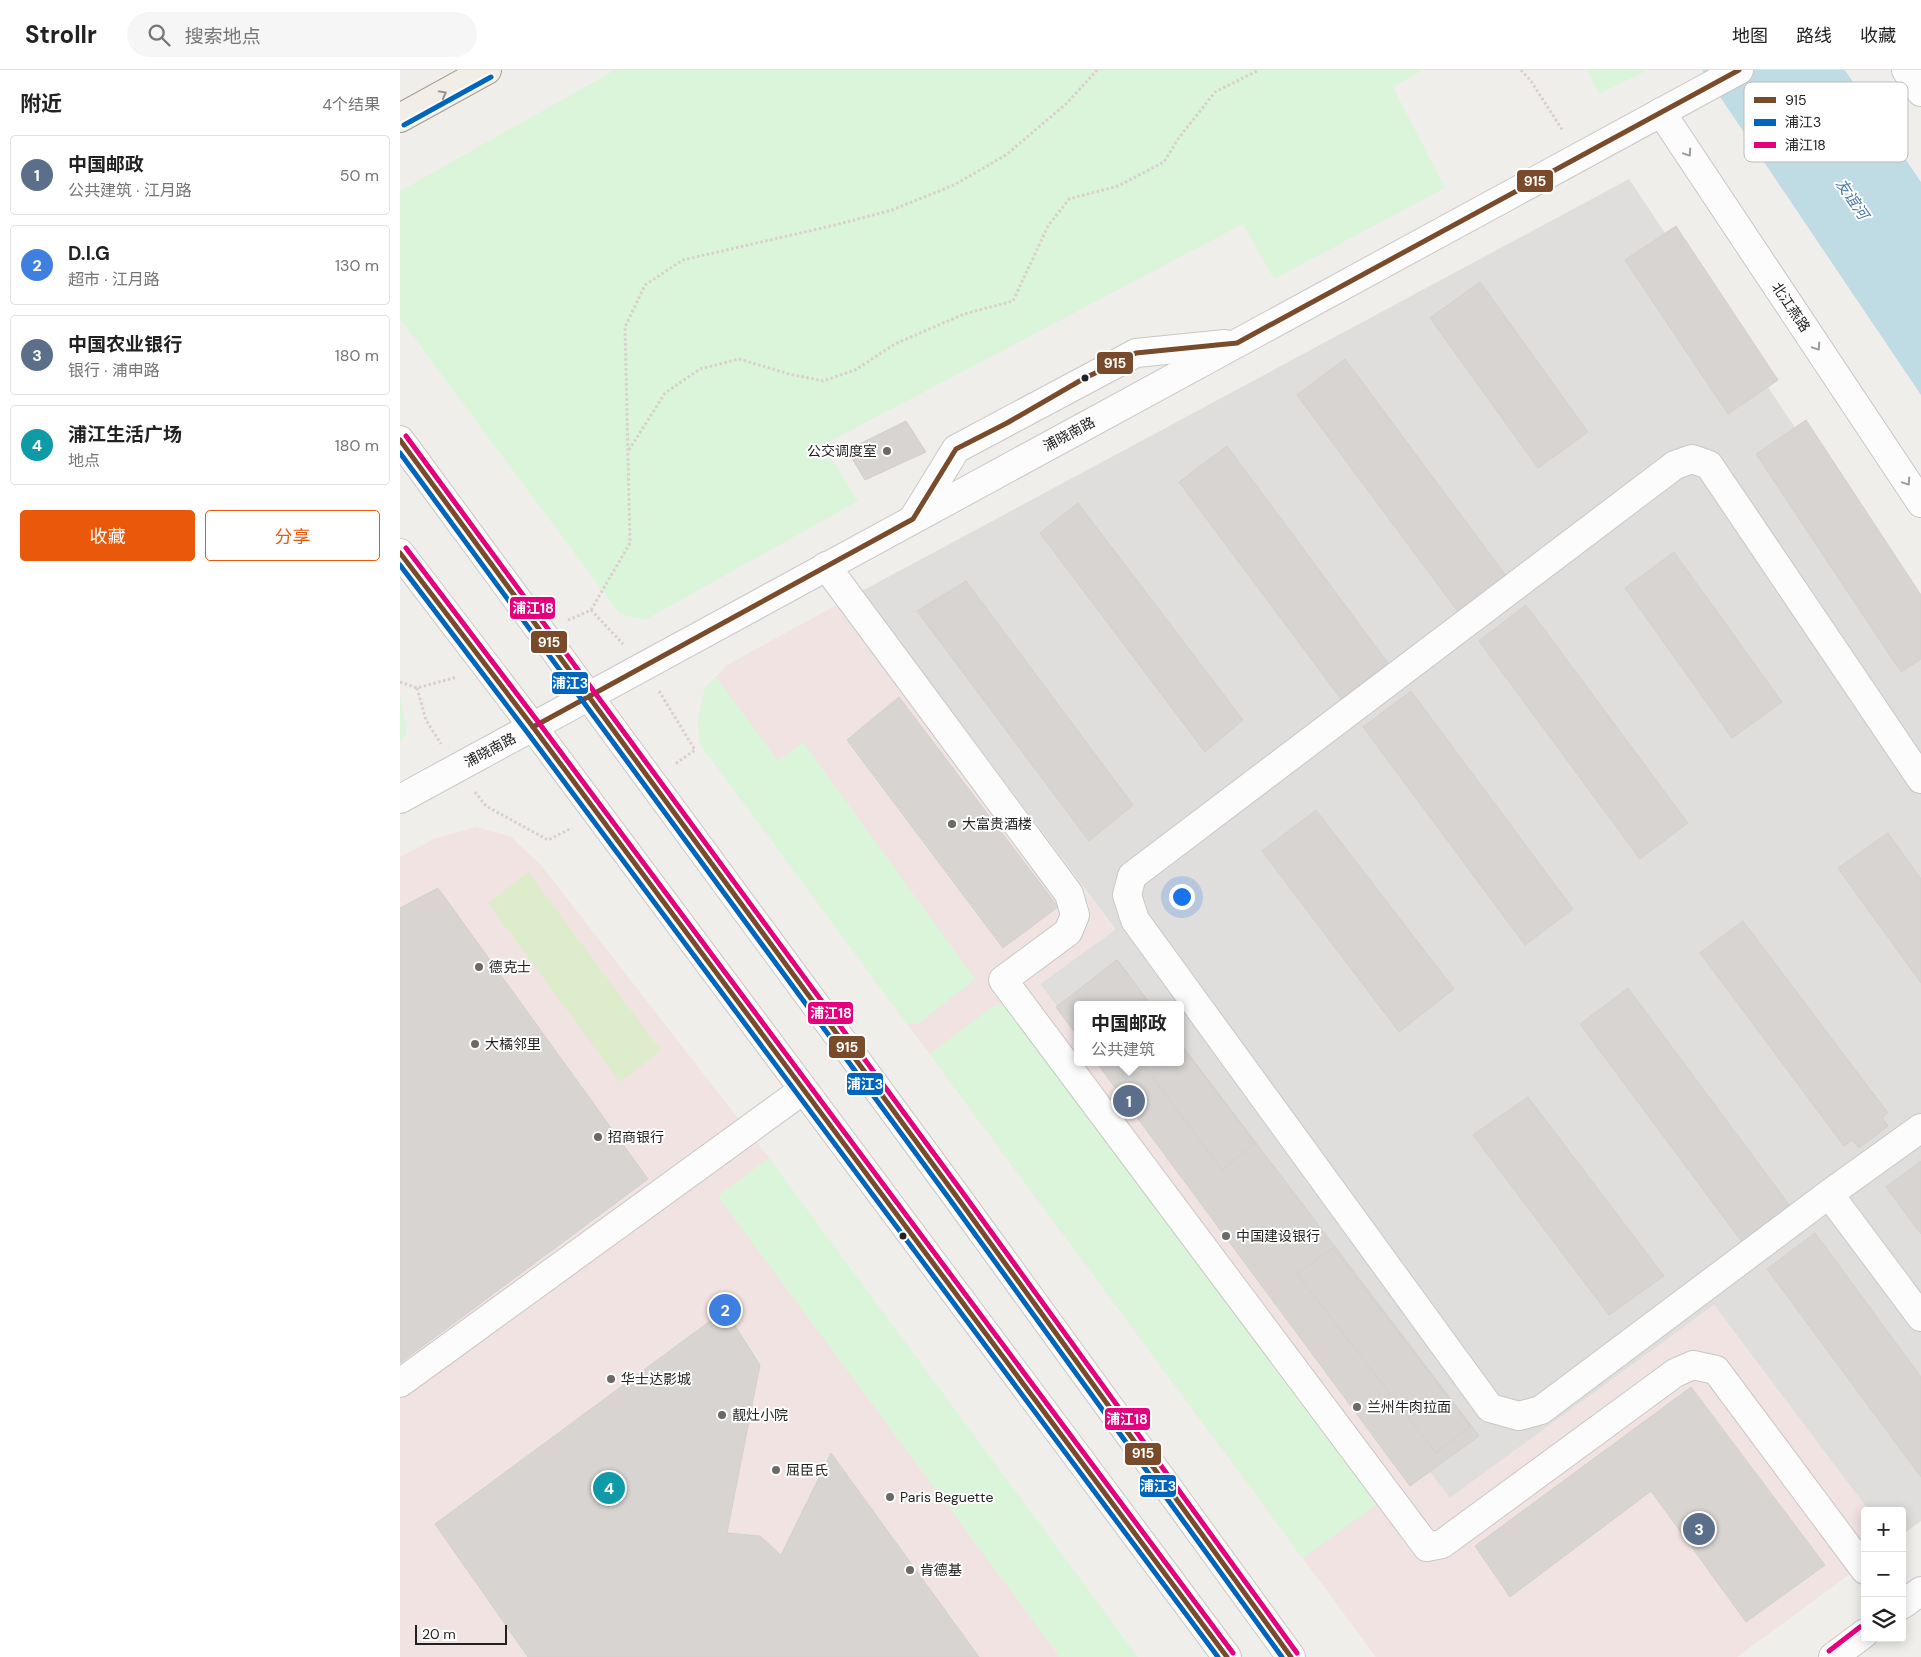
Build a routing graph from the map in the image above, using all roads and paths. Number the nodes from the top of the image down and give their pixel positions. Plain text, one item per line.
1 (487, 70) edge
2 (1096, 70) edge
3 (1259, 70) edge
4 (1521, 70) edge
5 (1739, 70) edge
6 (1906, 70) edge
7 (1921, 92) edge
8 (1661, 112) junction
9 (400, 118) edge
10 (1580, 157) junction
11 (1237, 343) junction
12 (400, 440) edge
13 (628, 450) junction
14 (1921, 502) edge
15 (913, 519) junction
16 (400, 552) edge
17 (826, 566) junction
18 (541, 631) junction
19 (488, 668) junction
20 (400, 682) edge
21 (588, 696) junction
22 (533, 728) junction
23 (1921, 779) edge
24 (400, 799) edge
25 (802, 1090) junction
26 (1921, 1128) edge
27 (1829, 1194) junction
28 (1921, 1317) edge
29 (400, 1383) edge
30 (1861, 1565) edge
31 (1921, 1591) edge
32 (1906, 1602) edge
33 (1861, 1636) edge
34 (1227, 1657) edge
35 (1291, 1657) edge
36 (1833, 1657) edge

9 -> 1 main road
2 - 13 path
3 - 13 path
4 - 10 path
5 - 8 street, 浦晓南路
6 - 7 street
8 - 10 street, 浦晓南路
8 -> 14 street, 北江燕路
10 - 11 street, 浦晓南路
11 - 15 street, 浦晓南路
11 - 15 street
12 - 18 street
13 - 18 path
15 - 17 street, 浦晓南路
16 - 19 street
17 - 21 street, 浦晓南路
17 - 30 street
18 - 21 street
19 - 20 path
19 - 22 street
21 - 22 street, 浦晓南路
21 - 35 street
22 - 24 street, 浦晓南路
22 - 25 street
23 - 27 street
25 - 29 street
25 - 34 street
26 - 27 street
27 - 28 street
31 - 32 street
33 - 36 street

